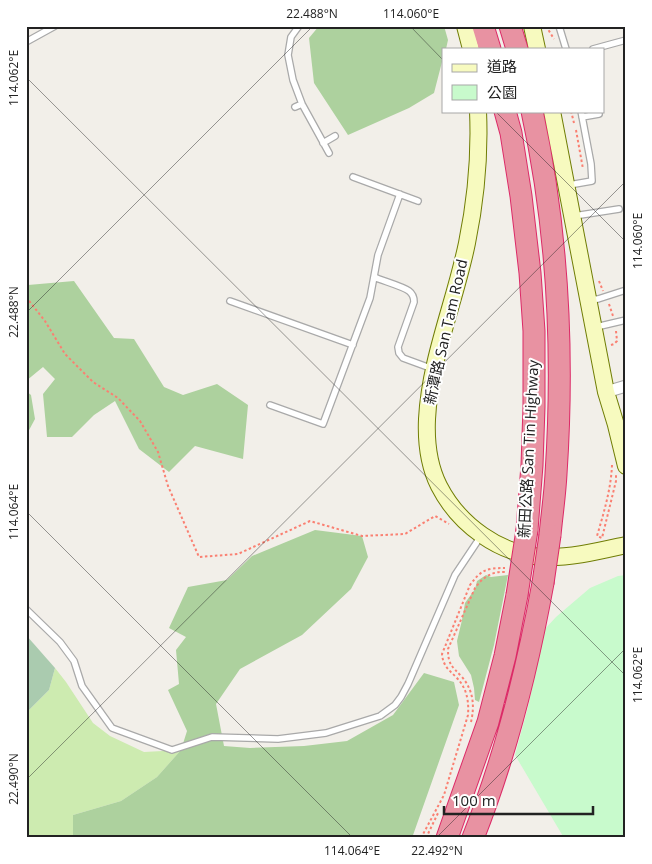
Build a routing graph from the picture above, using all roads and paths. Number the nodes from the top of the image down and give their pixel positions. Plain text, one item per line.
1 (55, 26) edge
2 (299, 26) edge
3 (466, 26) edge
4 (483, 26) edge
5 (510, 26) edge
6 (532, 26) edge
7 (546, 26) edge
8 (559, 26) edge
9 (626, 40) edge
10 (556, 41) dead end
11 (26, 42) edge
12 (470, 48) edge
13 (490, 48) edge
14 (517, 48) edge
15 (537, 48) edge
16 (566, 48) edge
17 (597, 48) edge
18 (302, 104) junction
19 (295, 107) dead end
20 (478, 112) edge
21 (505, 112) edge
22 (532, 112) edge
23 (552, 112) edge
24 (571, 112) edge
25 (582, 114) edge
26 (599, 114) dead end
27 (336, 136) dead end
28 (323, 143) junction
29 (329, 153) dead end
30 (583, 171) dead end
31 (353, 177) dead end
32 (566, 186) junction
33 (400, 194) junction
34 (418, 201) dead end
35 (619, 209) dead end
36 (572, 216) junction
37 (374, 277) junction
38 (626, 290) edge
39 (26, 297) edge
40 (588, 300) junction
41 (230, 301) dead end
42 (626, 320) edge
43 (593, 327) junction
44 (353, 345) junction
45 (434, 369) junction
46 (626, 386) edge
47 (606, 392) junction
48 (270, 404) dead end
49 (618, 467) edge
50 (452, 526) dead end
51 (482, 536) junction
52 (626, 545) edge
53 (507, 568) dead end
54 (506, 572) dead end
55 (26, 609) edge
56 (471, 722) dead end
57 (449, 792) dead end
58 (421, 838) edge
59 (426, 838) edge
60 (447, 838) edge
61 (473, 838) edge

1 - 11 lane
2 - 18 lane
3 - 12 street
4 - 13 highway
5 - 14 highway
6 - 15 street
7 - 10 path
8 - 16 lane
9 - 17 lane
18 - 19 lane
18 - 28 lane
20 - 45 street, 新潭路 San Tam Road
21 - 60 highway, 新田公路 San Tin Highway, bridge
22 - 61 highway, 新田公路 San Tin Highway, bridge
23 - 32 street
24 - 30 path
25 - 26 lane
25 - 32 lane
27 - 28 lane
28 - 29 lane
31 - 33 lane
32 - 36 street
33 - 34 lane
33 - 37 lane
35 - 36 lane
36 - 40 street
37 - 44 lane
37 - 45 lane
38 - 40 lane
39 - 50 path
40 - 43 street
41 - 44 lane
42 - 43 lane
43 - 47 street
44 - 48 lane
45 - 51 street, 新潭路 San Tam Road
46 - 47 street
47 - 49 street
49 - 49 path
51 - 52 street, 新潭路 San Tam Road
51 - 55 lane
53 - 58 path
54 - 56 path
57 - 59 path

